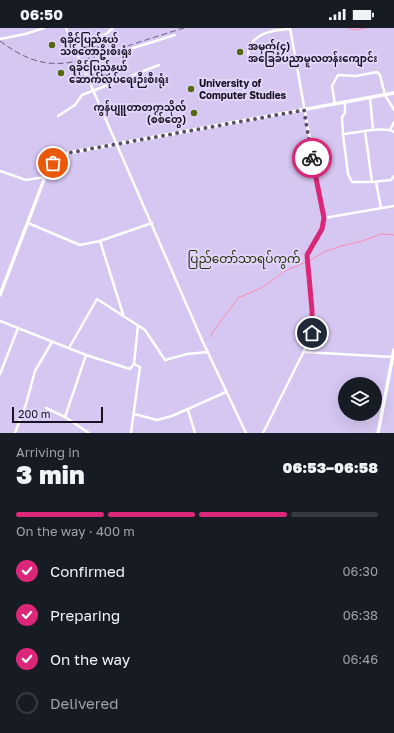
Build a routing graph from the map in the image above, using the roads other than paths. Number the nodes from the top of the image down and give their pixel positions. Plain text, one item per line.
1 (44, 28) edge
2 (66, 28) edge
3 (113, 28) edge
4 (290, 28) edge
5 (175, 35) dead end
6 (0, 39) edge
7 (75, 46) junction
8 (248, 55) dead end
9 (82, 64) junction
10 (159, 65) dead end
11 (94, 90) junction
12 (394, 93) edge
13 (385, 95) junction
14 (370, 98) junction
15 (345, 102) junction
16 (335, 104) junction
17 (304, 110) junction
18 (394, 110) edge
19 (58, 116) dead end
20 (394, 122) edge
21 (373, 130) junction
22 (390, 130) junction
23 (365, 131) junction
24 (394, 132) edge
25 (343, 134) junction
26 (118, 144) junction
27 (0, 171) edge
28 (394, 176) edge
29 (46, 177) junction
30 (372, 182) junction
31 (376, 182) junction
32 (394, 206) edge
33 (381, 208) junction
34 (324, 218) junction
35 (27, 222) junction
36 (152, 223) junction
37 (100, 241) junction
38 (0, 295) edge
39 (123, 314) junction
40 (0, 321) edge
41 (138, 325) junction
42 (18, 328) junction
43 (52, 342) junction
44 (69, 348) junction
45 (394, 350) edge
46 (208, 352) junction
47 (304, 352) junction
48 (86, 355) junction
49 (393, 357) junction
50 (134, 364) junction
51 (0, 374) edge
52 (226, 392) junction
53 (46, 408) dead end
54 (188, 410) junction
55 (134, 414) junction
56 (65, 417) junction
57 (15, 433) edge
58 (88, 433) edge
59 (130, 433) edge
60 (195, 433) edge
61 (246, 433) edge
62 (263, 433) edge
63 (378, 433) edge

1 - 6 street
2 - 7 street
3 - 7 street
4 - 8 street
4 - 17 street
5 - 9 street
7 - 9 street
9 - 11 street
10 - 11 street
11 - 19 street
11 - 26 street
12 - 13 street
13 - 14 street
13 - 16 street
13 - 18 street
14 - 15 street
14 - 21 street
15 - 16 street
15 - 25 street
16 - 17 street
17 - 26 street
17 - 34 street
20 - 22 street
21 - 22 street
21 - 23 street
22 - 24 street
23 - 25 street
23 - 30 street
25 - 30 street
26 - 29 street
26 - 36 street
27 - 29 street
28 - 31 street
29 - 35 street
30 - 31 street
31 - 33 street
32 - 33 street
33 - 34 street
34 - 47 street
35 - 37 street
35 - 38 street
36 - 37 street
36 - 46 street
37 - 39 street
39 - 41 street
39 - 44 street
40 - 42 street
41 - 46 street
41 - 50 street
42 - 43 street
42 - 51 street
43 - 44 street
43 - 57 street
44 - 48 street
45 - 49 street
46 - 52 street
47 - 49 street
47 - 62 street
48 - 50 street
48 - 56 street
49 - 63 street
50 - 55 street
52 - 54 street
52 - 61 street
53 - 56 street
54 - 55 street
54 - 60 street
55 - 59 street
56 - 58 street

